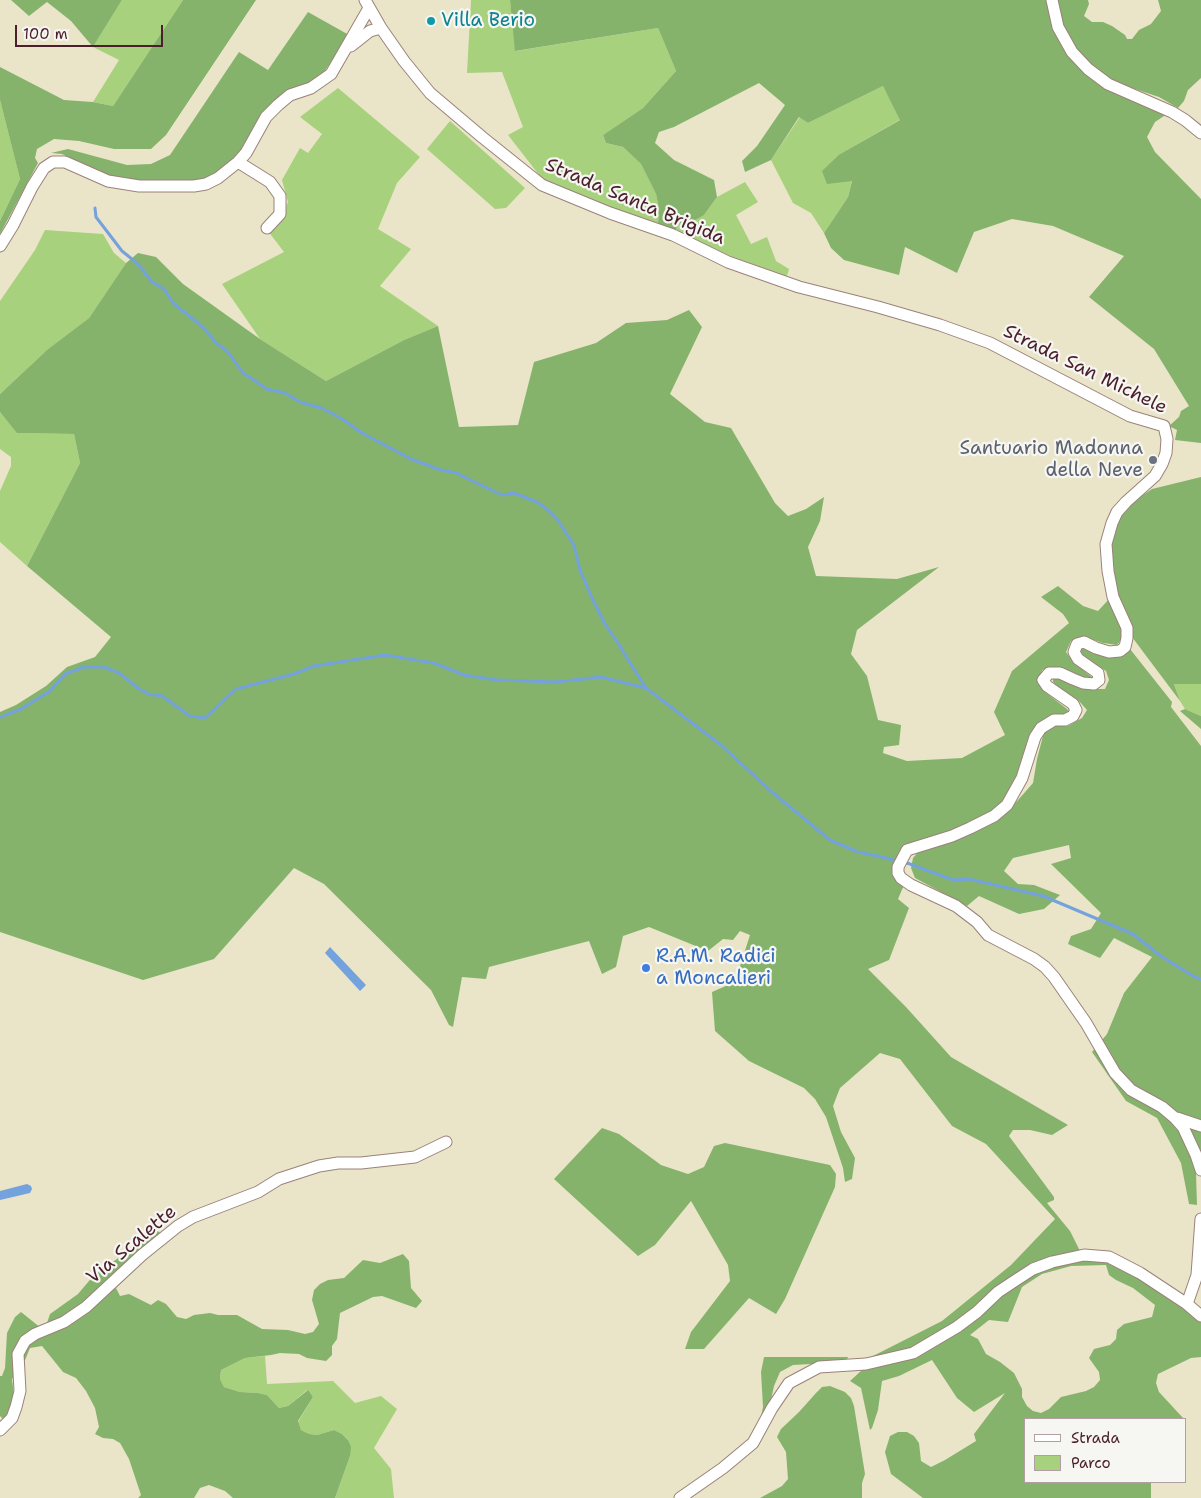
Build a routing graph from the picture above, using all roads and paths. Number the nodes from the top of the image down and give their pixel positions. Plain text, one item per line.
1 (1052, 0) edge
2 (367, 4) edge
3 (381, 28) junction
4 (343, 53) junction
5 (1201, 133) edge
6 (238, 162) junction
7 (267, 228) dead end
8 (0, 246) edge
9 (728, 262) joint
10 (1175, 1118) junction
11 (1201, 1126) edge
12 (446, 1142) dead end
13 (1201, 1170) edge
14 (1201, 1219) edge
15 (1187, 1304) junction
16 (1201, 1316) edge
17 (0, 1430) edge
18 (680, 1498) edge

1 - 5 street
2 - 3 street, Strada Santa Brigida
2 - 4 street, Strada Santa Brigida
3 - 4 street, Strada Santa Brigida
3 - 9 street, Strada Santa Brigida
4 - 6 street, Strada Santa Brigida
6 - 7 street
6 - 8 street, Strada Santa Brigida
9 - 10 street, Strada San Michele
10 - 11 street
10 - 13 street
12 - 17 street, Via Scalette
14 - 15 street
15 - 16 street
15 - 18 street

